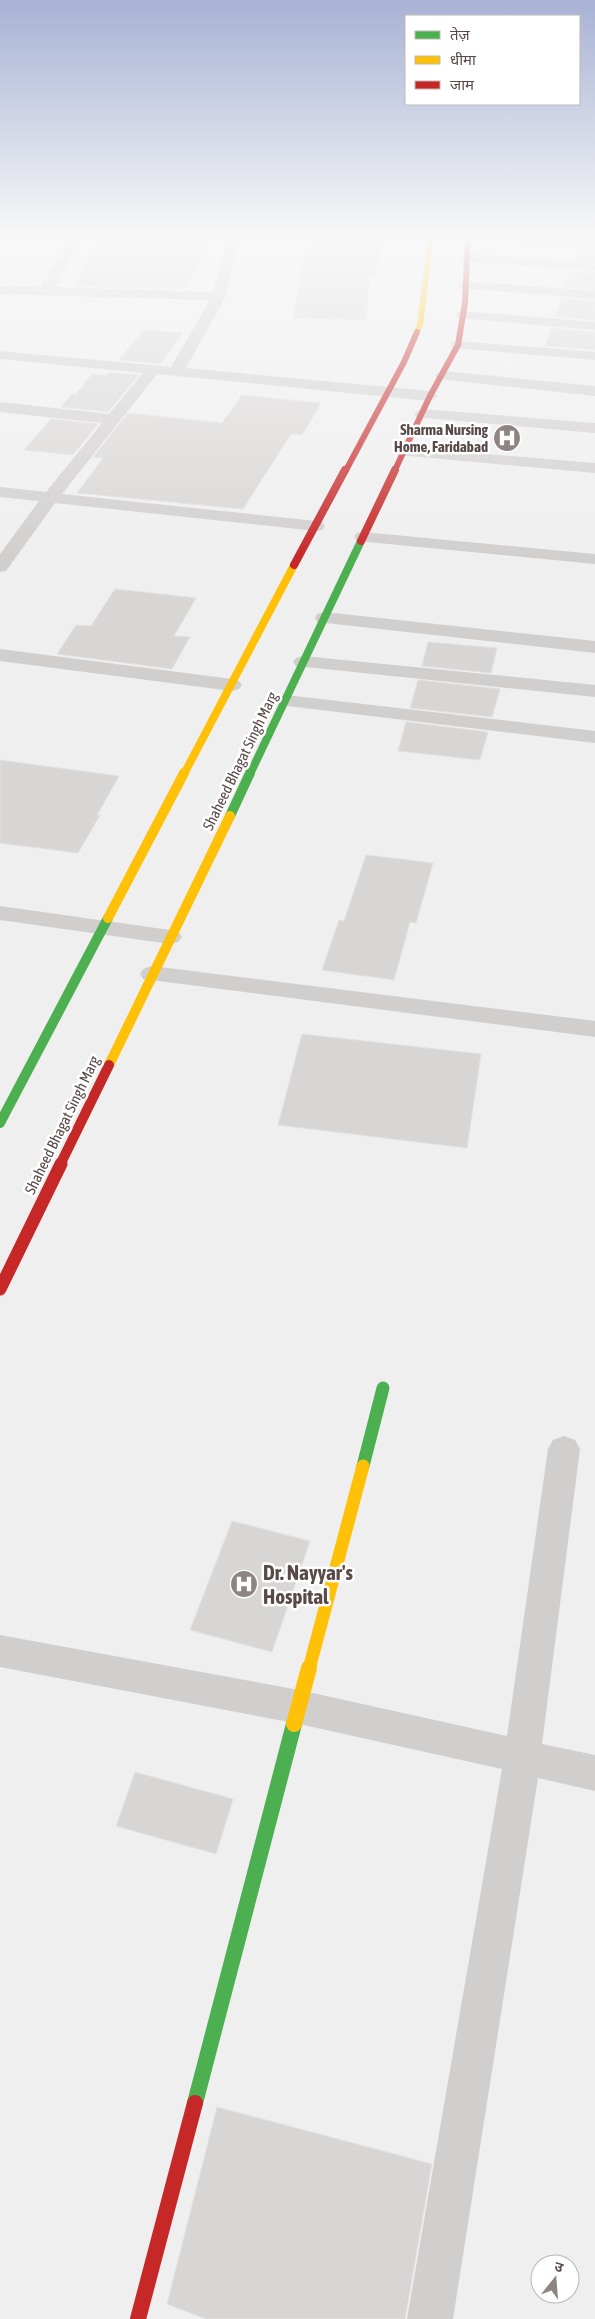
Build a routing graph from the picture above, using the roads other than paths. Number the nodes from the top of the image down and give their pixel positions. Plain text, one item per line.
1 (191, 345) edge
2 (410, 345) edge
3 (458, 345) edge
4 (461, 345) edge
5 (0, 355) edge
6 (595, 356) edge
7 (152, 370) junction
8 (176, 372) junction
9 (443, 376) junction
10 (595, 391) edge
11 (388, 392) junction
12 (430, 396) junction
13 (0, 406) edge
14 (422, 414) junction
15 (113, 419) junction
16 (595, 428) edge
17 (404, 452) junction
18 (595, 468) edge
19 (0, 492) edge
20 (50, 498) junction
21 (316, 526) junction
22 (363, 537) junction
23 (595, 559) edge
24 (0, 567) edge
25 (324, 618) junction
26 (595, 647) edge
27 (0, 655) edge
28 (303, 662) junction
29 (232, 685) junction
30 (595, 691) edge
31 (286, 701) junction
32 (595, 737) edge
33 (0, 913) edge
34 (104, 928) junction
35 (170, 937) junction
36 (152, 974) junction
37 (595, 1029) edge
38 (0, 1124) edge
39 (0, 1289) edge
40 (383, 1388) dead end
41 (564, 1449) dead end
42 (0, 1651) edge
43 (299, 1707) junction
44 (522, 1758) junction
45 (595, 1773) edge
46 (138, 2319) edge
47 (430, 2319) edge

1 - 8 street
2 - 11 street
3 - 9 street, Shaheed Bhagat Singh Marg
4 - 6 street
5 - 7 street
7 - 8 street
7 - 15 street
8 - 11 street
9 - 10 street
9 - 12 street, Shaheed Bhagat Singh Marg
11 - 12 street
11 - 21 street
12 - 14 street, Shaheed Bhagat Singh Marg
13 - 15 street
14 - 16 street
14 - 17 street, Shaheed Bhagat Singh Marg
15 - 20 street
17 - 18 street
17 - 22 street, Shaheed Bhagat Singh Marg
19 - 20 street
20 - 21 street
20 - 24 street
21 - 29 street
22 - 23 street
22 - 25 street, Shaheed Bhagat Singh Marg
25 - 26 street
25 - 28 street, Shaheed Bhagat Singh Marg
27 - 29 street
28 - 30 street
28 - 31 street, Shaheed Bhagat Singh Marg
29 - 34 street
31 - 32 street
31 - 35 street, Shaheed Bhagat Singh Marg
33 - 34 street
34 - 35 street
34 - 38 street
35 - 36 street, Shaheed Bhagat Singh Marg
36 - 37 street
36 - 39 street, Shaheed Bhagat Singh Marg
40 - 43 street
41 - 44 street
42 - 43 street
43 - 44 street
43 - 46 street
44 - 45 street
44 - 47 street

